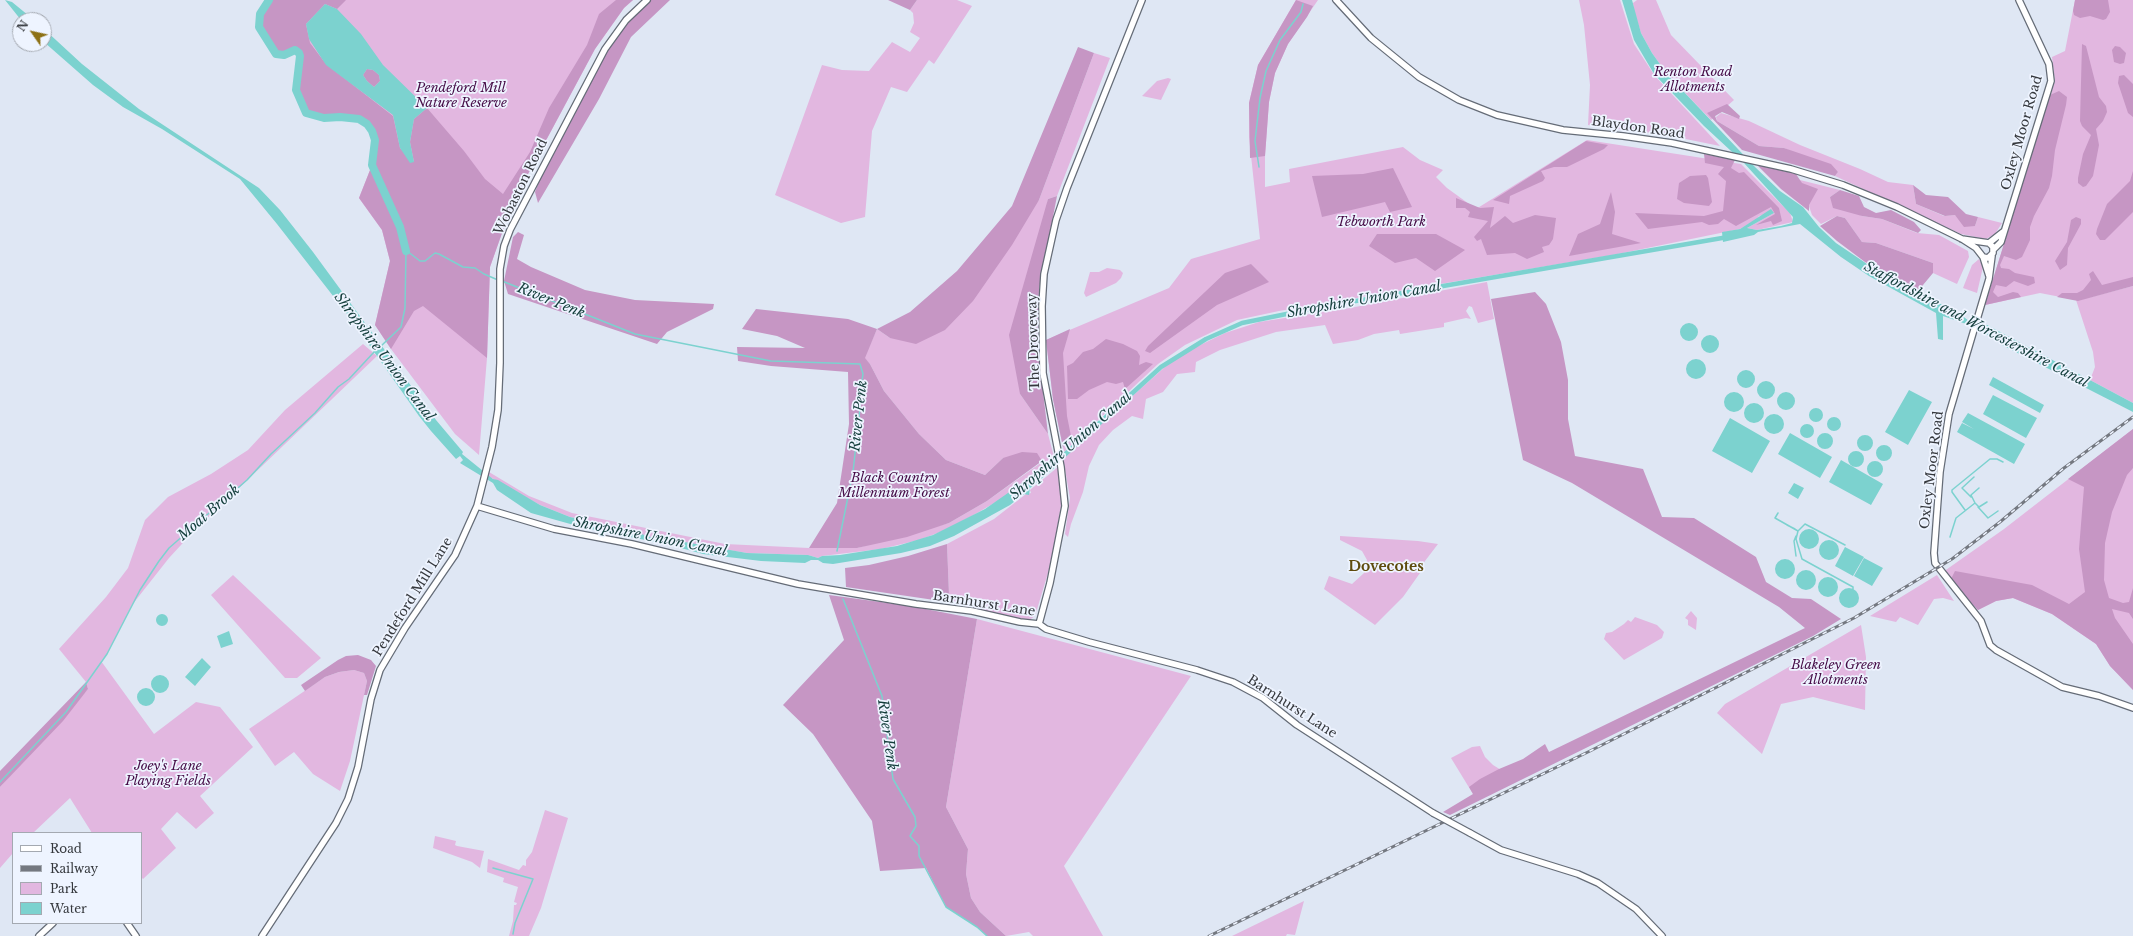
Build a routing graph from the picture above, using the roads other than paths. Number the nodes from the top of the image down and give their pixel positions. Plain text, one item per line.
1 (647, 0) edge
2 (1142, 0) edge
3 (1336, 0) edge
4 (2019, 0) edge
5 (2005, 230) junction
6 (1962, 238) junction
7 (1987, 243) junction
8 (1994, 249) junction
9 (1979, 252) junction
10 (1992, 256) junction
11 (1983, 257) junction
12 (1989, 279) junction
13 (477, 506) junction
14 (1039, 624) junction
15 (2133, 708) edge
16 (52, 924) edge
17 (128, 924) edge
18 (39, 936) edge
19 (136, 936) edge
20 (262, 936) edge
21 (1662, 936) edge

1 - 13 street, Wobaston Road
2 - 14 street, The Droveway
3 - 6 street, Blaydon Road
4 - 5 street, Oxley Moor Road
5 - 7 street
5 - 8 street, Oxley Moor Road
6 - 7 street, Blaydon Road
6 - 9 street, Blaydon Road
7 - 8 street
7 - 9 street
8 - 10 street
9 - 11 street
10 - 11 street
10 - 12 street, Oxley Moor Road
11 - 12 street
12 - 15 street, Oxley Moor Road
13 - 14 street, Barnhurst Lane
13 - 20 street, Pendeford Mill Lane
14 - 21 street, Barnhurst Lane, bridge
16 - 18 street
17 - 19 street

